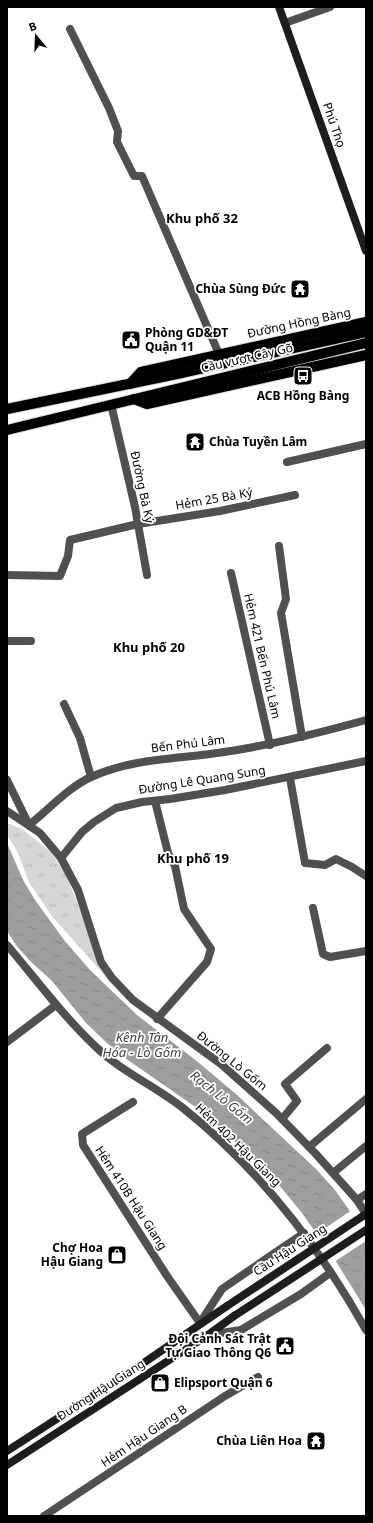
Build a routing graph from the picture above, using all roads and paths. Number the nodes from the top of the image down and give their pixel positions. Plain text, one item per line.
1 (279, 7) edge
2 (330, 7) edge
3 (285, 23) junction
4 (70, 30) dead end
5 (366, 251) edge
6 (366, 322) edge
7 (366, 332) edge
8 (366, 343) edge
9 (219, 354) junction
10 (366, 355) edge
11 (130, 384) junction
12 (134, 399) junction
13 (111, 404) junction
14 (7, 409) edge
15 (7, 430) edge
16 (366, 444) edge
17 (287, 462) dead end
18 (295, 495) dead end
19 (138, 524) junction
20 (279, 546) dead end
21 (232, 573) dead end
22 (7, 575) edge
23 (147, 575) dead end
24 (7, 641) edge
25 (31, 641) dead end
26 (64, 704) dead end
27 (366, 720) edge
28 (302, 737) junction
29 (270, 745) junction
30 (366, 761) edge
31 (91, 777) junction
32 (290, 778) junction
33 (7, 780) edge
34 (155, 802) junction
35 (7, 812) edge
36 (29, 826) junction
37 (61, 858) junction
38 (365, 876) edge
39 (313, 908) dead end
40 (7, 945) edge
41 (366, 951) edge
42 (56, 1005) junction
43 (157, 1019) junction
44 (7, 1042) edge
45 (327, 1048) dead end
46 (366, 1099) edge
47 (134, 1102) dead end
48 (282, 1119) junction
49 (366, 1146) edge
50 (309, 1147) junction
51 (333, 1173) junction
52 (366, 1194) edge
53 (357, 1200) junction
54 (366, 1214) edge
55 (366, 1230) edge
56 (304, 1233) junction
57 (330, 1274) junction
58 (227, 1306) joint
59 (234, 1316) joint
60 (200, 1323) junction
61 (366, 1330) edge
62 (208, 1335) junction
63 (258, 1377) dead end
64 (7, 1451) edge
65 (7, 1465) edge
66 (44, 1516) edge

1 - 3 main road, Phú Thọ
2 - 3 street
3 - 5 main road, Phú Thọ
4 - 9 street
6 - 9 main road, Đường Hồng Bàng
7 - 11 main road, Cầu vượt Cây Gõ
8 - 12 main road, Cầu vượt Cây Gõ
9 - 11 main road, Đường Hồng Bàng
10 - 12 main road
11 - 14 main road, Đường Hồng Bàng
12 - 13 main road
13 - 15 main road
13 - 19 street, Đường Bà Ký
16 - 17 street
18 - 19 street, Hẻm 25 Bà Ký
19 - 22 street, Hẻm 25 Bà Ký
19 - 23 street, Đường Bà Ký
20 - 28 street
21 - 29 street, Hẻm 421 Bến Phú Lâm
24 - 25 street
26 - 31 street
27 - 28 street, Bến Phú Lâm
28 - 29 street, Bến Phú Lâm
29 - 31 street, Bến Phú Lâm
30 - 32 street, Đường Lê Quang Sung
31 - 36 street, Bến Phú Lâm
32 - 34 street, Đường Lê Quang Sung
32 - 38 street
33 - 36 street
34 - 37 street, Đường Lê Quang Sung
34 - 43 street
35 - 36 street, Đường Lò Gốm
36 - 37 street, Đường Lò Gốm
37 - 43 street, Đường Lò Gốm
39 - 41 street
40 - 42 street, Hẻm 402 Hậu Giang
42 - 44 street
42 - 56 street, Hẻm 402 Hậu Giang
43 - 48 street, Đường Lò Gốm
45 - 48 street
46 - 50 street
47 - 60 street, Hẻm 410B Hậu Giang
48 - 50 street, Đường Lò Gốm
49 - 51 street
50 - 51 street, Đường Lò Gốm
51 - 53 street, Đường Lò Gốm
52 - 53 street
53 - 54 street, Đường Lò Gốm
54 - 58 main road, Cầu Hậu Giang, bridge
55 - 59 main road, Cầu Hậu Giang, bridge
56 - 57 street, Hẻm 402 Hậu Giang
56 - 60 street, Đường Hậu Giang
57 - 61 street, Hẻm 402 Hậu Giang
57 - 62 street, Đường Hậu Giang
58 - 60 main road, Đường Hậu Giang
59 - 62 main road, Đường Hậu Giang
60 - 64 main road, Đường Hậu Giang
62 - 65 main road, Đường Hậu Giang
63 - 66 street, Hẻm Hậu Giang B

